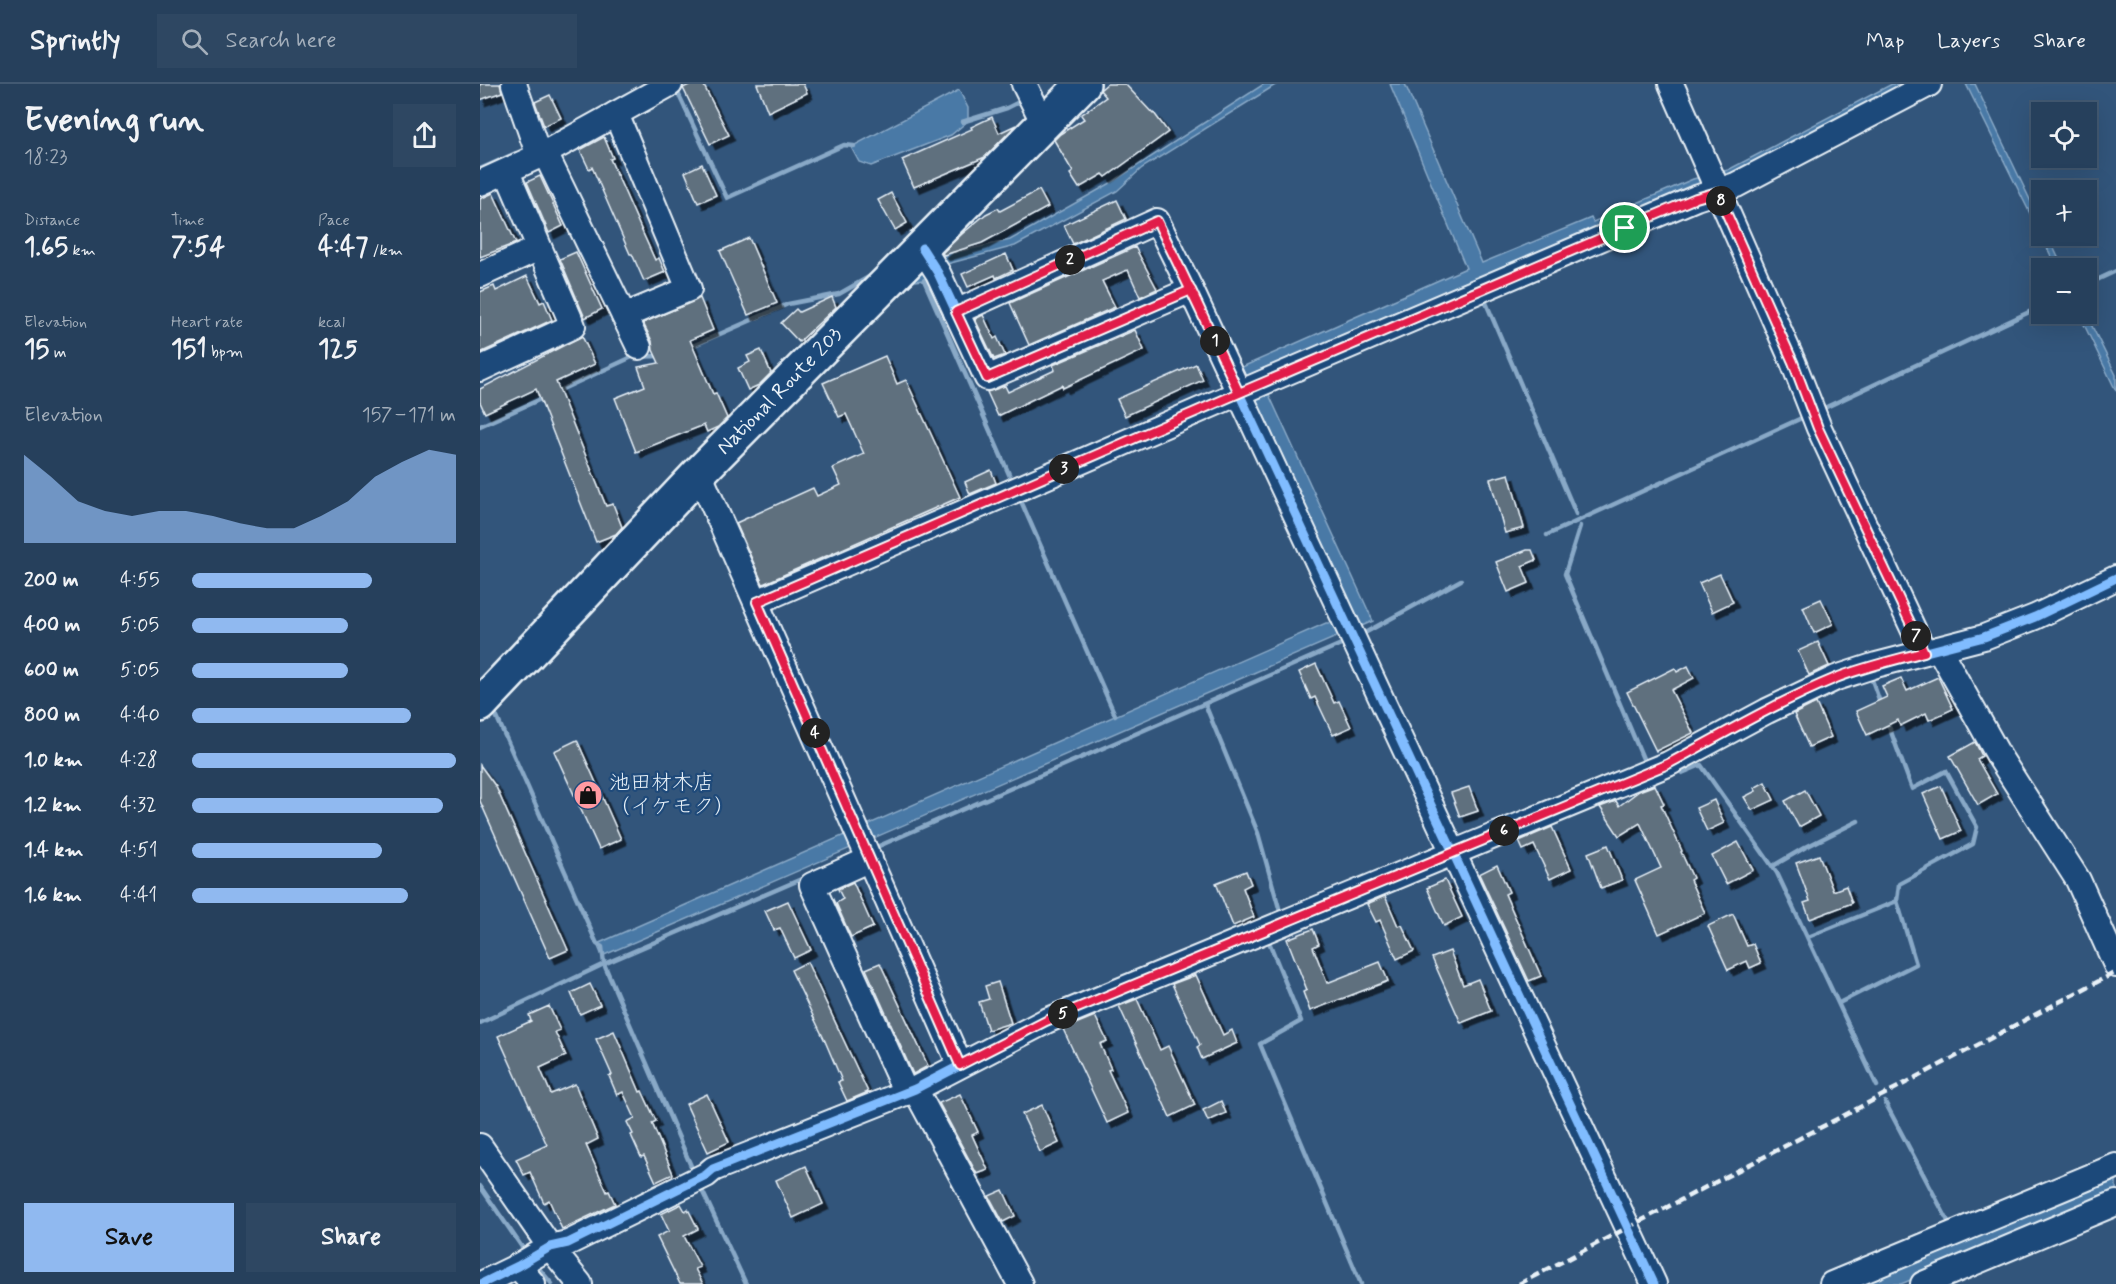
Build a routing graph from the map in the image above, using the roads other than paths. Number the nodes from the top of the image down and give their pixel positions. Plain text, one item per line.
1 (670, 84) edge
2 (1024, 84) edge
3 (1083, 84) edge
4 (1671, 84) edge
5 (1929, 84) edge
6 (518, 85) edge
7 (616, 114) junction
8 (1044, 124) junction
9 (539, 149) junction
10 (507, 172) junction
11 (480, 183) edge
12 (1717, 192) junction
13 (540, 248) junction
14 (930, 260) junction
15 (480, 275) edge
16 (1191, 290) junction
17 (956, 312) junction
18 (624, 316) junction
19 (639, 347) dead end
20 (480, 369) edge
21 (1239, 393) junction
22 (699, 473) junction
23 (2116, 578) edge
24 (757, 602) junction
25 (1932, 651) junction
26 (480, 704) edge
27 (1453, 852) junction
28 (870, 859) junction
29 (2116, 965) edge
30 (960, 1065) junction
31 (910, 1091) junction
32 (480, 1146) edge
33 (2116, 1166) edge
34 (2116, 1203) edge
35 (2019, 1206) junction
36 (2032, 1238) junction
37 (550, 1247) junction
38 (526, 1275) edge
39 (481, 1284) edge
40 (580, 1284) edge
41 (1020, 1284) edge
42 (1654, 1284) edge
43 (1832, 1284) edge
44 (1923, 1284) edge

1 - 7 street
2 - 8 street
3 - 8 highway, National Route 203
4 - 12 street
5 - 12 street
6 - 9 street
7 - 9 street
7 - 18 street
8 - 14 highway, National Route 203
9 - 10 street
9 - 18 street
10 - 11 street
10 - 13 street
12 - 21 street
12 - 25 street
13 - 15 street
13 - 20 street
14 - 17 street
14 - 22 highway, National Route 203
16 - 17 street
16 - 17 street
16 - 21 street
18 - 19 street
21 - 24 street
21 - 27 street
22 - 24 street
22 - 26 highway, National Route 203
23 - 25 street
24 - 28 street
25 - 27 street
25 - 29 street
27 - 30 street
27 - 42 street
28 - 30 street
28 - 31 street
30 - 31 street
31 - 37 street
31 - 41 street
32 - 37 street
33 - 35 street
34 - 36 street
35 - 36 street
35 - 43 street
36 - 44 street
37 - 38 street
37 - 40 street
38 - 39 street

